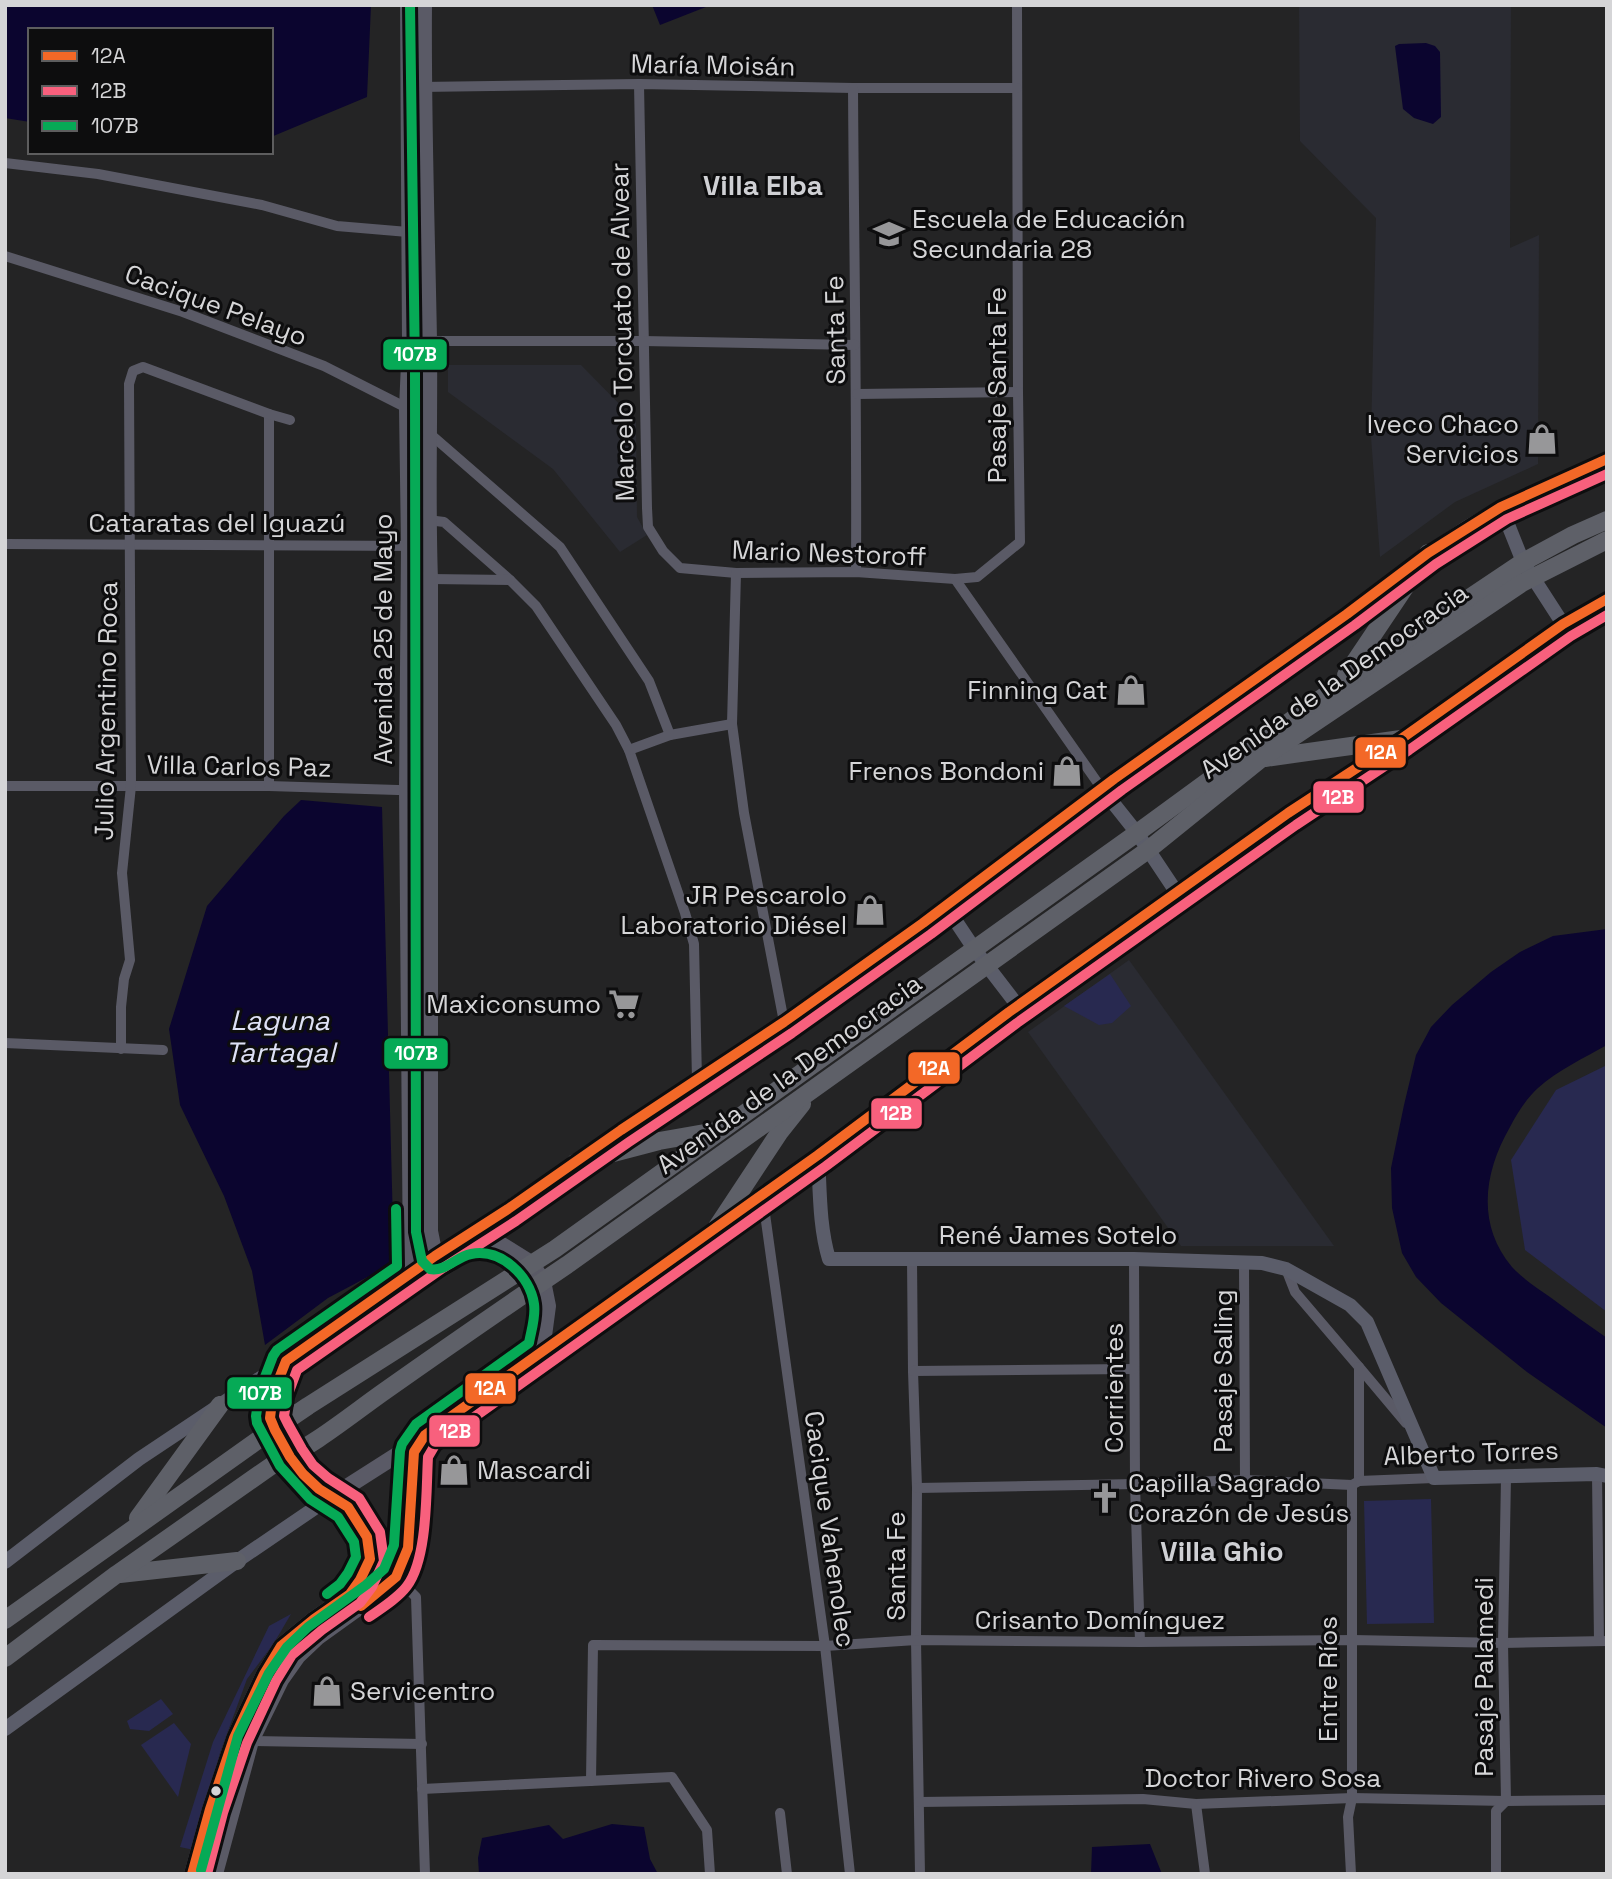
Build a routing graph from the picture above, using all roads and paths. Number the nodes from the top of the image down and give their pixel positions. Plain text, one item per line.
1 (408, 5) edge
2 (424, 5) edge
3 (1017, 5) edge
4 (639, 84) junction
5 (416, 87) junction
6 (853, 88) junction
7 (1017, 88) junction
8 (5, 163) edge
9 (408, 232) junction
10 (5, 256) edge
11 (410, 341) junction
12 (429, 341) junction
13 (643, 341) junction
14 (855, 345) junction
15 (1017, 392) junction
16 (857, 394) junction
17 (407, 408) junction
18 (270, 414) junction
19 (290, 420) dead end
20 (429, 433) junction
21 (1607, 459) edge
22 (1501, 506) junction
23 (428, 520) junction
24 (1607, 520) edge
25 (1607, 540) edge
26 (129, 543) junction
27 (5, 544) edge
28 (268, 544) junction
29 (429, 545) junction
30 (409, 546) junction
31 (1428, 553) junction
32 (1523, 562) junction
33 (680, 568) joint
34 (856, 572) junction
35 (736, 573) junction
36 (977, 577) joint
37 (1534, 578) junction
38 (430, 579) junction
39 (955, 579) junction
40 (510, 580) junction
41 (1607, 598) edge
42 (1563, 624) junction
43 (1340, 684) junction
44 (732, 724) junction
45 (670, 736) junction
46 (1401, 739) junction
47 (629, 750) junction
48 (1262, 758) junction
49 (5, 786) edge
50 (131, 786) junction
51 (269, 786) junction
52 (1102, 789) junction
53 (407, 790) junction
54 (430, 791) junction
55 (1137, 834) junction
56 (1148, 850) junction
57 (1177, 892) junction
58 (945, 905) junction
59 (975, 950) junction
60 (987, 964) junction
61 (1018, 1006) junction
62 (784, 1022) junction
63 (5, 1043) edge
64 (121, 1049) junction
65 (163, 1050) dead end
66 (697, 1080) junction
67 (823, 1081) junction
68 (723, 1130) junction
69 (818, 1155) junction
70 (575, 1163) junction
71 (767, 1190) junction
72 (717, 1227) junction
73 (452, 1246) junction
74 (435, 1256) junction
75 (912, 1259) junction
76 (1134, 1259) junction
77 (1244, 1262) junction
78 (531, 1263) junction
79 (1286, 1269) junction
80 (411, 1273) junction
81 (543, 1281) junction
82 (542, 1351) junction
83 (286, 1361) junction
84 (1359, 1367) junction
85 (1134, 1369) junction
86 (913, 1371) junction
87 (220, 1405) junction
88 (275, 1430) junction
89 (1413, 1432) junction
90 (425, 1435) junction
91 (290, 1457) junction
92 (1602, 1475) edge
93 (1506, 1477) junction
94 (1434, 1478) junction
95 (1245, 1480) junction
96 (1355, 1483) junction
97 (1135, 1484) junction
98 (917, 1488) junction
99 (331, 1497) junction
100 (124, 1535) junction
101 (5, 1562) edge
102 (237, 1562) junction
103 (117, 1574) junction
104 (396, 1577) junction
105 (5, 1620) edge
106 (916, 1640) junction
107 (1353, 1640) junction
108 (1603, 1641) edge
109 (1140, 1642) junction
110 (1503, 1643) junction
111 (825, 1646) junction
112 (5, 1658) edge
113 (5, 1729) edge
114 (234, 1738) junction
115 (251, 1741) junction
116 (422, 1744) junction
117 (591, 1781) junction
118 (422, 1789) junction
119 (1352, 1798) junction
120 (1607, 1800) edge
121 (1506, 1801) junction
122 (919, 1802) junction
123 (1196, 1804) junction
124 (780, 1813) dead end
125 (192, 1874) edge
126 (215, 1874) edge
127 (425, 1874) edge
128 (710, 1874) edge
129 (787, 1874) edge
130 (850, 1874) edge
131 (920, 1874) edge
132 (1205, 1874) edge
133 (1351, 1874) edge
134 (1496, 1874) edge

1 - 5 main road, Avenida 25 de Mayo
2 - 5 main road, Avenida 25 de Mayo
3 - 7 street, Pasaje Santa Fe
4 - 5 street, María Moisán
4 - 6 street, María Moisán
4 - 13 street, Marcelo Torcuato de Alvear
5 - 9 main road, Avenida 25 de Mayo
5 - 12 main road, Avenida 25 de Mayo
6 - 7 street, María Moisán
6 - 14 street, Santa Fe
7 - 15 street, Pasaje Santa Fe
8 - 9 street
9 - 11 main road, Avenida 25 de Mayo
10 - 17 street, Cacique Pelayo
11 - 12 street
11 - 17 main road, Avenida 25 de Mayo
12 - 13 street
12 - 20 main road, Avenida 25 de Mayo
13 - 14 street
13 - 33 street, Marcelo Torcuato de Alvear
14 - 16 street, Santa Fe
15 - 16 street
15 - 36 street, Pasaje Santa Fe
16 - 34 street, Santa Fe
17 - 30 main road, Avenida 25 de Mayo
18 - 19 street
18 - 26 street, Julio Argentino Roca
18 - 28 street
20 - 23 main road, Avenida 25 de Mayo
20 - 45 street
21 - 22 street, Avenida de la Democracia
22 - 31 street, Avenida de la Democracia
22 - 32 street
23 - 29 main road, Avenida 25 de Mayo
23 - 40 street
24 - 32 highway, Avenida de la Democracia
25 - 37 highway, Avenida de la Democracia
26 - 27 street, Cataratas del Iguazú
26 - 28 street, Cataratas del Iguazú
26 - 50 street, Julio Argentino Roca
28 - 30 street, Cataratas del Iguazú
28 - 51 street
29 - 30 street, Cataratas del Iguazú
29 - 38 main road, Avenida 25 de Mayo
30 - 53 main road, Avenida 25 de Mayo
31 - 43 highway
31 - 52 street, Avenida de la Democracia
32 - 37 street
32 - 43 highway, Avenida de la Democracia
33 - 35 street, Mario Nestoroff
34 - 35 street, Mario Nestoroff
34 - 39 street, Mario Nestoroff
35 - 44 street
36 - 39 street, Mario Nestoroff
37 - 42 street
37 - 48 highway, Avenida de la Democracia
38 - 40 street
38 - 54 main road, Avenida 25 de Mayo
39 - 52 street
40 - 47 street
41 - 42 street
42 - 46 street
43 - 55 highway, Avenida de la Democracia
44 - 45 street
44 - 62 street
45 - 47 street
46 - 48 highway
46 - 57 street
47 - 66 street
48 - 56 highway, Avenida de la Democracia
49 - 50 street, Villa Carlos Paz
50 - 51 street, Villa Carlos Paz
50 - 64 street, Julio Argentino Roca
51 - 53 street, Villa Carlos Paz
52 - 55 street
52 - 58 street, Avenida de la Democracia
53 - 54 street, Villa Carlos Paz
53 - 80 main road, Avenida 25 de Mayo
54 - 74 main road, Avenida 25 de Mayo
55 - 56 street
55 - 59 highway, Avenida de la Democracia
56 - 57 street
56 - 60 highway, Avenida de la Democracia
57 - 61 street
58 - 59 street
58 - 62 street, Avenida de la Democracia
59 - 60 street
59 - 68 highway, Avenida de la Democracia
60 - 61 street
60 - 67 highway, Avenida de la Democracia
61 - 69 street
62 - 66 street, Avenida de la Democracia
63 - 64 street
64 - 65 street
66 - 70 street, Avenida de la Democracia
67 - 72 highway
67 - 81 highway, Avenida de la Democracia
68 - 70 highway
68 - 78 highway, Avenida de la Democracia
69 - 71 street
69 - 75 street, René James Sotelo
70 - 73 street, Avenida de la Democracia
71 - 72 street
71 - 111 street, Cacique Vahenolec
72 - 82 street
73 - 74 main road
73 - 78 main road
74 - 80 main road
75 - 76 street, René James Sotelo
75 - 86 street, Santa Fe
76 - 77 street, René James Sotelo
76 - 85 street, Corrientes
77 - 79 street, René James Sotelo
77 - 95 street, Pasaje Saling
78 - 81 main road
78 - 88 highway, Avenida de la Democracia
79 - 84 street
79 - 89 street
80 - 83 main road
81 - 82 main road
81 - 91 highway, Avenida de la Democracia
82 - 90 main road
83 - 87 street
83 - 88 main road
84 - 89 street
84 - 96 street, Entre Ríos
85 - 86 street
85 - 97 street, Corrientes
86 - 98 street, Santa Fe
87 - 100 highway
87 - 101 street
88 - 91 main road
88 - 100 highway, Avenida de la Democracia
89 - 94 street
90 - 99 main road
90 - 104 main road
91 - 99 main road
91 - 103 highway, Avenida de la Democracia
92 - 93 street, Alberto Torres
92 - 108 street
93 - 94 street, Alberto Torres
93 - 110 street, Pasaje Palamedi
94 - 96 street, Alberto Torres
95 - 96 street, Alberto Torres
95 - 97 street, Alberto Torres
96 - 107 street, Entre Ríos
97 - 98 street, Alberto Torres
97 - 109 street, Corrientes
98 - 106 street, Santa Fe
99 - 102 street
99 - 114 main road
100 - 105 highway, Avenida de la Democracia
102 - 103 highway
102 - 113 street
103 - 112 highway, Avenida de la Democracia
104 - 115 main road
104 - 116 street
106 - 109 street, Crisanto Domínguez
106 - 111 street, Crisanto Domínguez
106 - 122 street, Santa Fe
107 - 109 street, Crisanto Domínguez
107 - 110 street, Crisanto Domínguez
107 - 119 street, Entre Ríos
108 - 110 street, Crisanto Domínguez
110 - 121 street, Pasaje Palamedi
111 - 117 street, Crisanto Domínguez
111 - 130 street, Cacique Vahenolec
114 - 115 street
114 - 125 main road
115 - 116 street
115 - 126 main road
116 - 118 street
117 - 118 street
117 - 128 street
118 - 127 street
119 - 121 street, Doctor Rivero Sosa
119 - 123 street, Doctor Rivero Sosa
119 - 133 street, Entre Ríos
120 - 121 street, Doctor Rivero Sosa
121 - 134 street, Pasaje Palamedi
122 - 123 street, Doctor Rivero Sosa
122 - 131 street, Santa Fe
123 - 132 street
124 - 129 street

